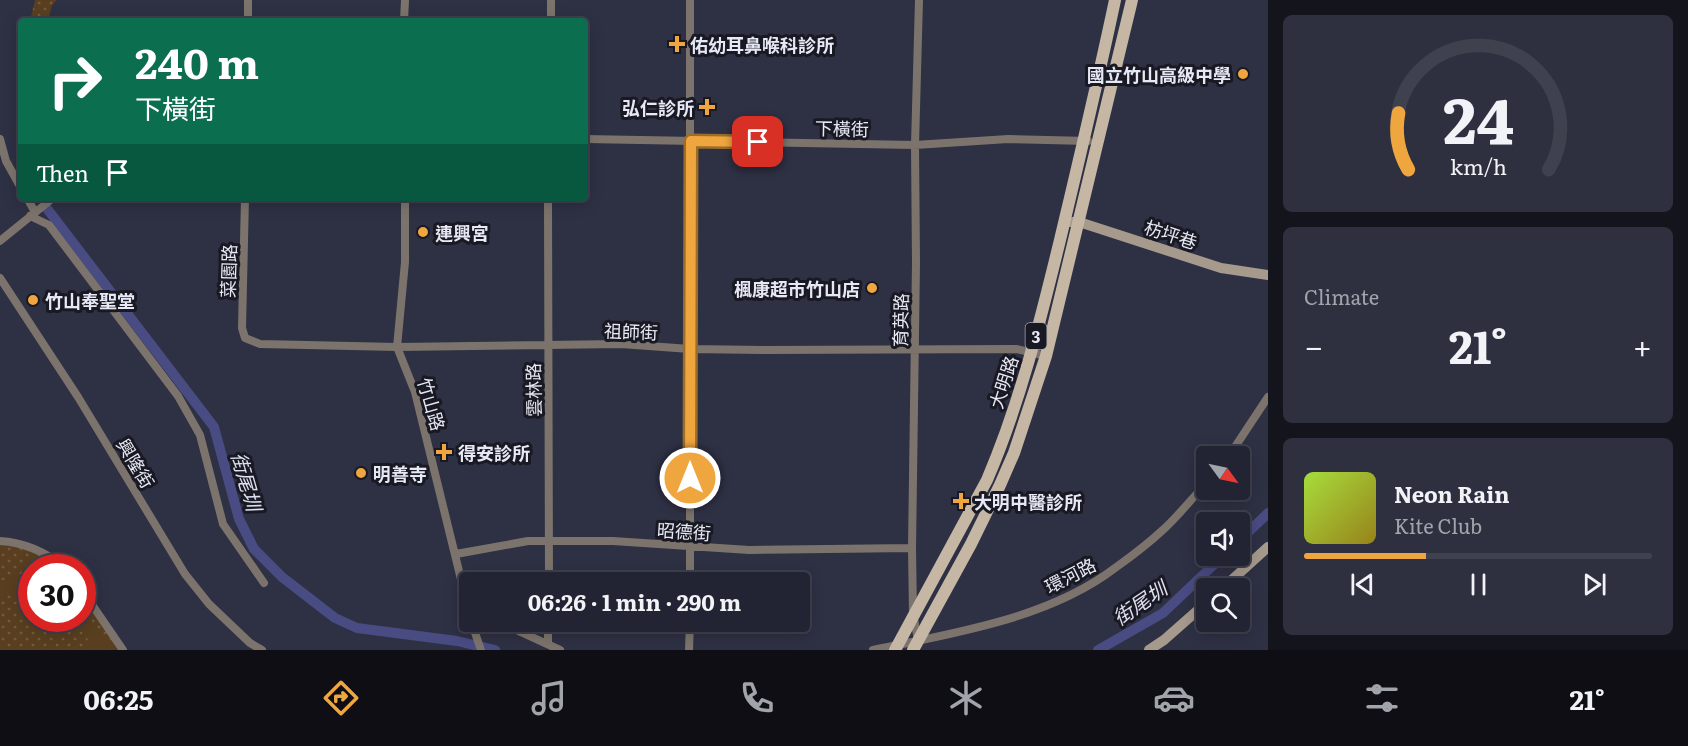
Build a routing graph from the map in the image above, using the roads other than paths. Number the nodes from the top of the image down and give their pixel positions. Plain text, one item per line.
1 (248, 0) edge
2 (405, 0) edge
3 (551, 0) edge
4 (690, 0) edge
5 (919, 0) edge
6 (1115, 0) edge
7 (1132, 0) edge
8 (248, 18) edge
9 (404, 18) edge
10 (551, 18) edge
11 (0, 139) edge
12 (588, 139) edge
13 (691, 141) junction
14 (1092, 141) junction
15 (915, 144) junction
16 (18, 183) edge
17 (28, 201) edge
18 (49, 201) edge
19 (245, 201) edge
20 (405, 201) edge
21 (548, 201) edge
22 (33, 214) junction
23 (1065, 222) junction
24 (1079, 222) junction
25 (0, 241) edge
26 (1268, 275) edge
27 (0, 278) edge
28 (251, 342) joint
29 (548, 346) junction
30 (397, 347) junction
31 (690, 349) junction
32 (914, 349) junction
33 (1032, 353) junction
34 (1046, 356) junction
35 (1268, 397) edge
36 (1236, 446) edge
37 (1196, 495) edge
38 (0, 541) edge
39 (550, 542) junction
40 (690, 547) junction
41 (1268, 547) edge
42 (912, 548) junction
43 (44, 554) edge
44 (456, 554) junction
45 (460, 572) edge
46 (549, 572) edge
47 (690, 572) edge
48 (1234, 578) edge
49 (264, 583) dead end
50 (96, 610) edge
51 (1196, 612) edge
52 (914, 614) junction
53 (475, 632) edge
54 (521, 632) edge
55 (548, 632) edge
56 (690, 632) edge
57 (548, 644) junction
58 (915, 645) edge
59 (896, 647) edge
60 (123, 650) edge
61 (262, 650) edge
62 (481, 650) edge
63 (560, 650) edge
64 (689, 650) edge
65 (873, 650) edge
66 (1149, 650) edge

1 - 8 street
2 - 9 street
3 - 10 street
4 - 13 street
5 - 15 street, 育英路
6 - 14 main road, 大明路 / 3
7 - 14 main road, 大明路 / 3
11 - 16 street
12 - 13 street, 下橫街
13 - 15 street, 下橫街
13 - 31 street
14 - 15 street, 下橫街
14 - 23 main road, 大明路 / 3
14 - 24 main road, 大明路 / 3
15 - 32 street, 育英路
17 - 22 street
18 - 22 street
19 - 28 street, 菜園路
20 - 30 street, 竹山路
21 - 29 street, 雲林路
22 - 25 street
22 - 49 street
23 - 24 street, 枋坪巷
23 - 33 main road, 大明路 / 3
24 - 26 street, 枋坪巷
24 - 34 main road, 大明路 / 3
27 - 61 street, 興隆街
28 - 30 street, 祖師街
29 - 30 street, 祖師街
29 - 31 street, 祖師街
29 - 39 street, 雲林路
30 - 44 street, 竹山路
31 - 32 street, 祖師街
31 - 40 street
32 - 33 street, 祖師街
32 - 42 street, 育英路
33 - 34 street, 祖師街
33 - 52 main road, 大明路 / 3
34 - 58 main road, 大明路 / 3
35 - 36 street
37 - 58 street, 環河路
38 - 43 street
39 - 40 street, 昭德街
39 - 44 street, 昭德街
39 - 46 street, 雲林路
40 - 42 street, 昭德街
40 - 47 street
41 - 48 street
42 - 52 street, 育英路
44 - 45 street, 竹山路
50 - 60 street
51 - 66 street
52 - 58 street, 育英路
52 - 59 main road, 大明路 / 3
53 - 62 street
54 - 57 street
55 - 57 street
56 - 64 street
57 - 63 street
58 - 59 street, 環河路
59 - 65 street, 環河路

